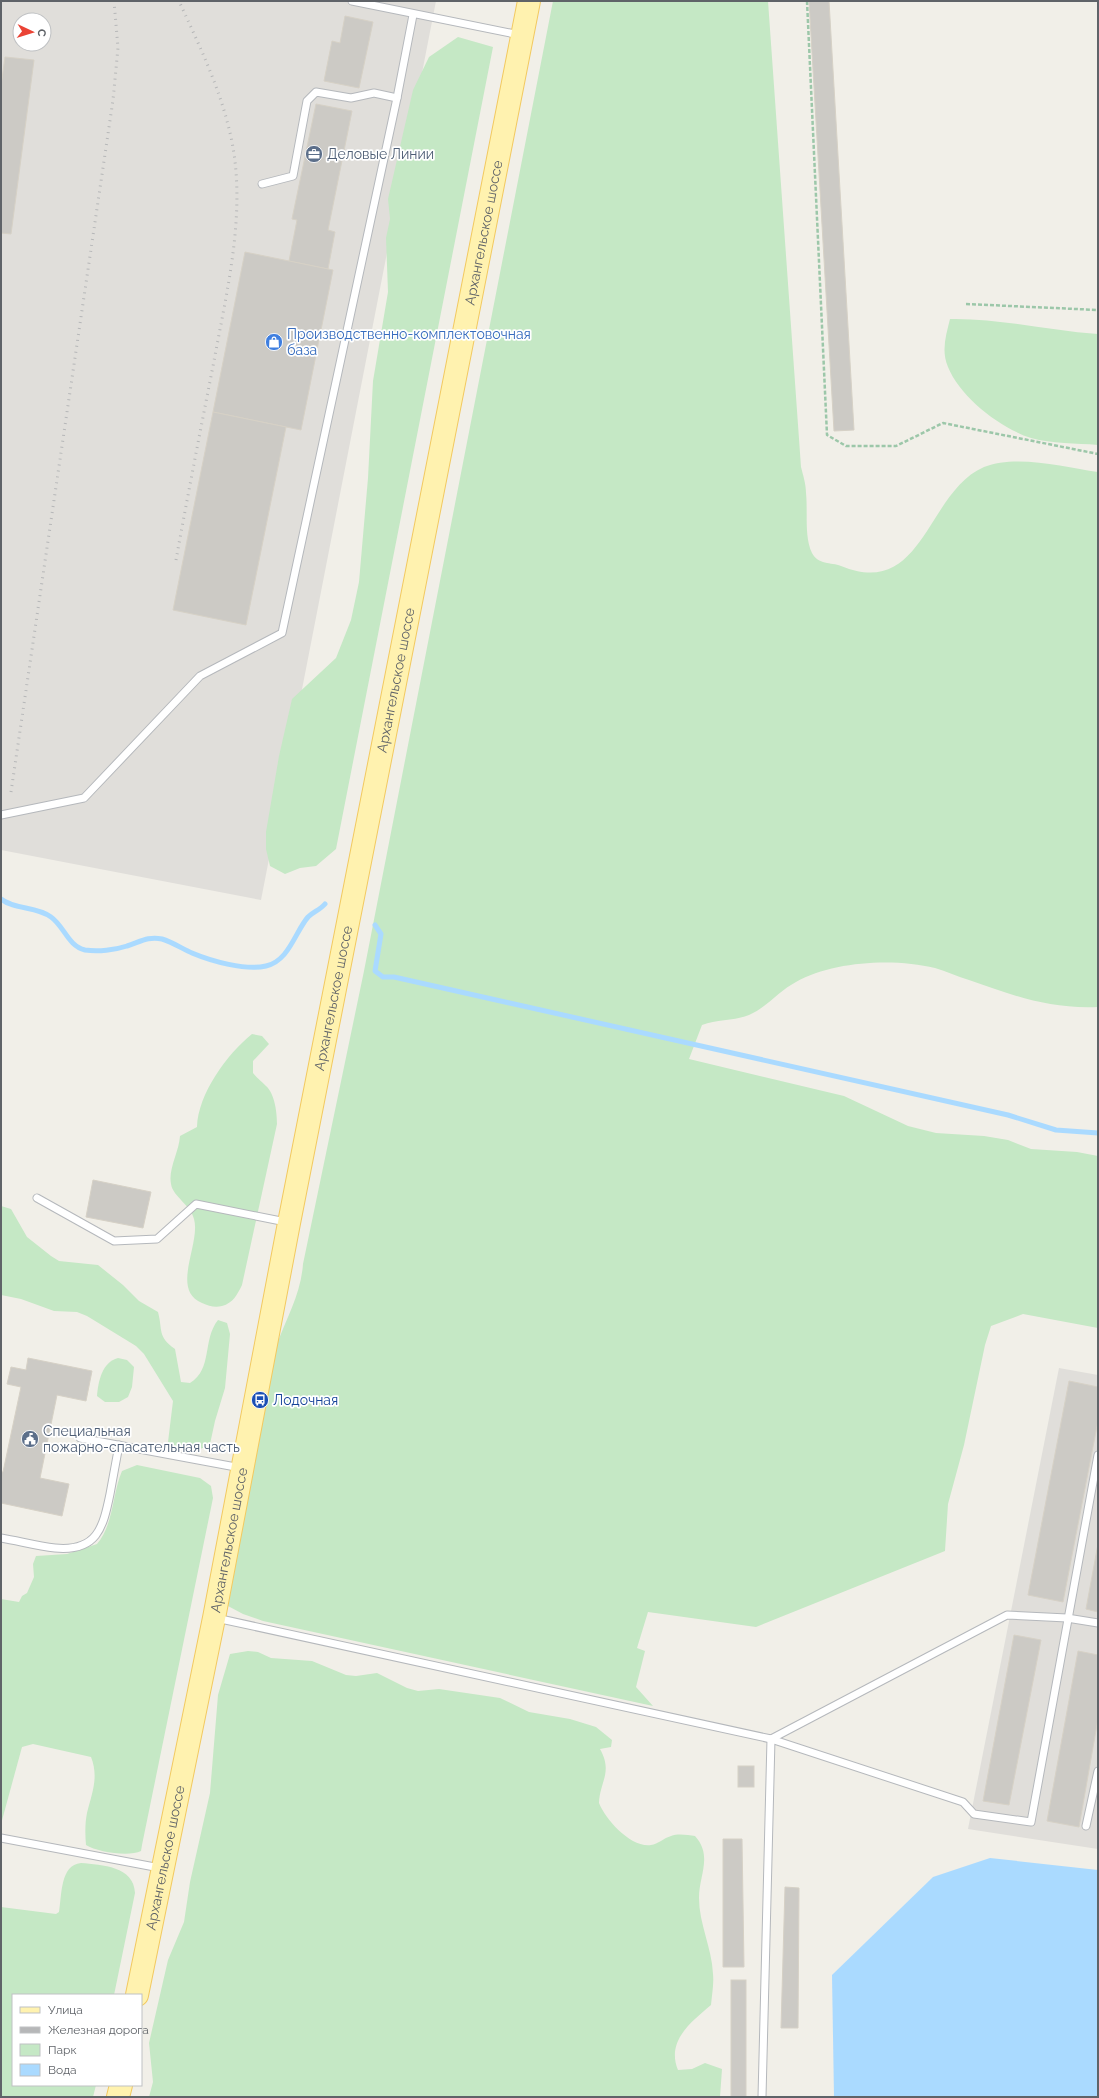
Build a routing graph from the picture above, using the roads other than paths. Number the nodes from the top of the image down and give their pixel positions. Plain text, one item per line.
1 (352, 1) edge
2 (529, 1) edge
3 (413, 15) junction
4 (522, 36) junction
5 (397, 98) junction
6 (262, 184) dead end
7 (1, 815) edge
8 (37, 1198) dead end
9 (289, 1223) junction
10 (80, 1438) dead end
11 (119, 1445) junction
12 (1098, 1455) edge
13 (241, 1468) junction
14 (1, 1538) edge
15 (214, 1618) junction
16 (1067, 1618) junction
17 (1098, 1623) edge
18 (770, 1739) junction
19 (1098, 1771) edge
20 (1086, 1826) dead end
21 (1, 1838) edge
22 (162, 1868) junction
23 (137, 1994) edge
24 (121, 2086) edge
25 (118, 2097) edge
26 (762, 2097) edge

1 - 3 lane
2 - 4 main road, Архангельское шоссе
3 - 4 lane
3 - 5 lane
4 - 9 main road, Архангельское шоссе
5 - 6 lane
5 - 7 lane
8 - 9 lane
9 - 13 main road, Архангельское шоссе
10 - 11 lane
11 - 13 lane
11 - 14 lane
12 - 16 lane
13 - 15 main road, Архангельское шоссе
15 - 18 lane
15 - 22 main road, Архангельское шоссе
16 - 17 lane
16 - 18 lane
16 - 18 lane
18 - 26 lane
19 - 20 lane
21 - 22 lane
22 - 23 main road, Архангельское шоссе
24 - 25 main road

